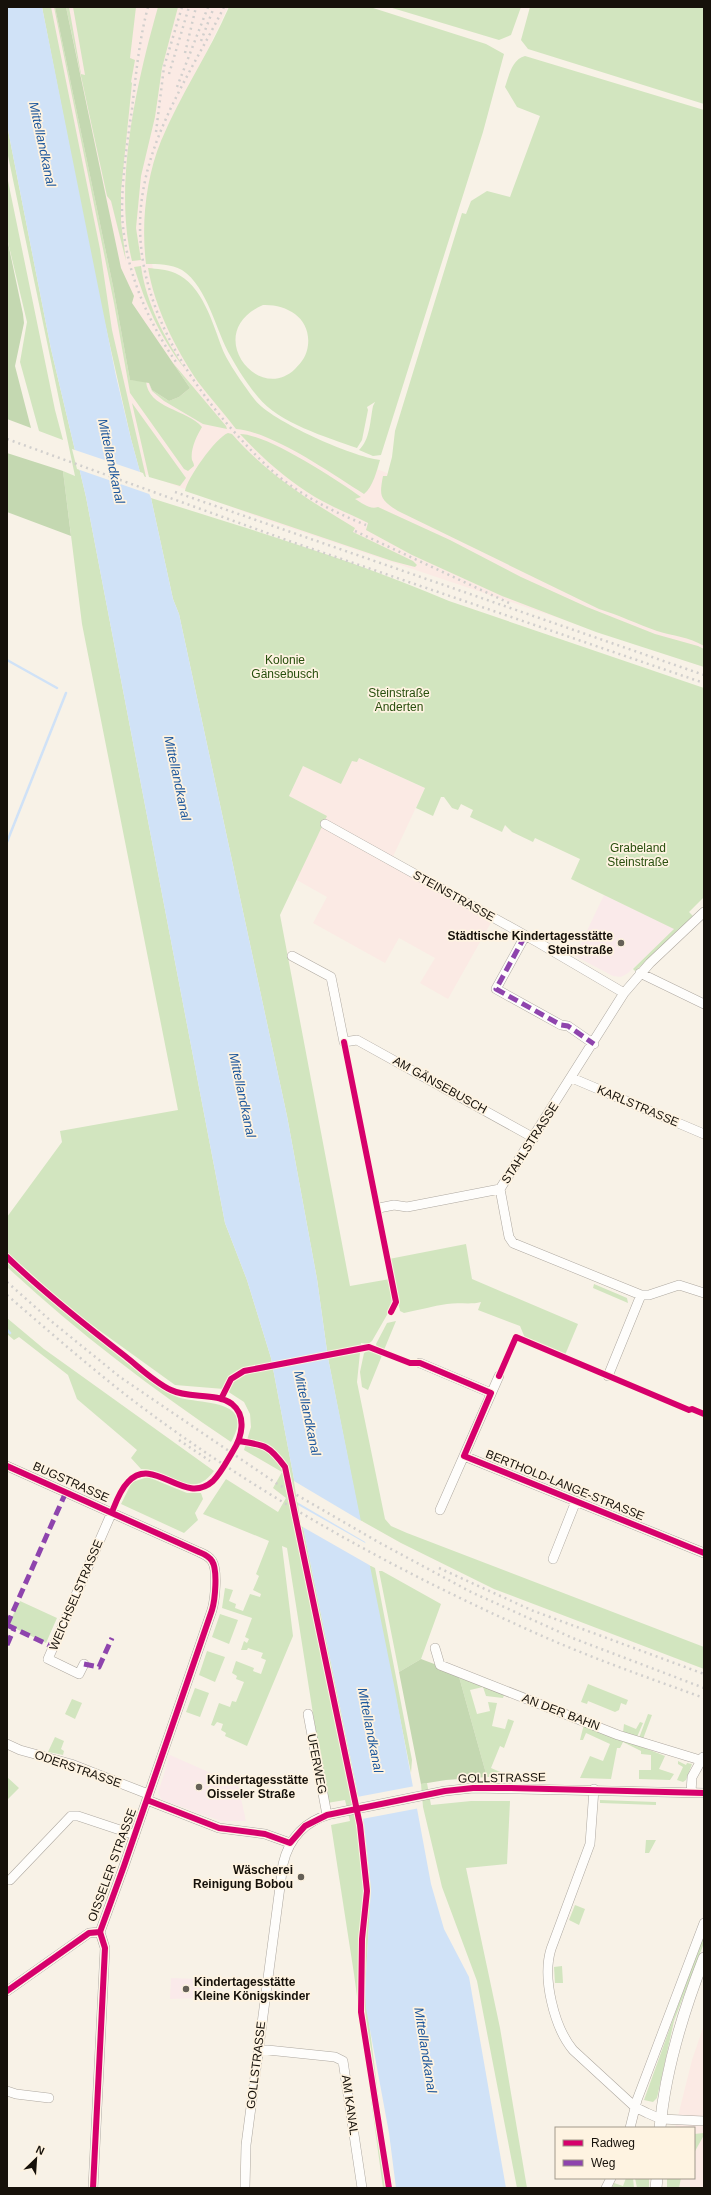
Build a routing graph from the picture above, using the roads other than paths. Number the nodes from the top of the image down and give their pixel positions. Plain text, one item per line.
1 (325, 824) dead end
2 (704, 912) edge
3 (525, 936) junction
4 (292, 956) dead end
5 (640, 973) junction
6 (624, 993) junction
7 (704, 1004) edge
8 (594, 1044) junction
9 (572, 1078) junction
10 (704, 1134) edge
11 (534, 1138) junction
12 (500, 1189) junction
13 (379, 1208) dead end
14 (704, 1293) edge
15 (641, 1294) junction
16 (420, 1363) dead end
17 (499, 1376) dead end
18 (608, 1376) dead end
19 (491, 1393) junction
20 (464, 1456) junction
21 (7, 1466) edge
22 (576, 1501) junction
23 (440, 1510) dead end
24 (112, 1512) junction
25 (704, 1553) edge
26 (552, 1559) dead end
27 (212, 1560) joint
28 (435, 1648) dead end
29 (84, 1664) dead end
30 (308, 1714) dead end
31 (7, 1744) edge
32 (702, 1758) edge
33 (594, 1789) junction
34 (691, 1792) junction
35 (704, 1793) edge
36 (148, 1797) junction
37 (327, 1815) junction
38 (135, 1835) junction
39 (290, 1843) junction
40 (10, 1880) dead end
41 (704, 1923) edge
42 (100, 1932) junction
43 (704, 1958) edge
44 (7, 1991) edge
45 (258, 2049) junction
46 (7, 2091) edge
47 (48, 2098) dead end
48 (635, 2107) junction
49 (704, 2121) edge
50 (660, 2124) edge
51 (630, 2127) edge
52 (93, 2188) edge
53 (245, 2188) edge
54 (362, 2188) edge

1 - 3 street, STEINSTRASSE
2 - 5 street, STAHLSTRASSE
3 - 6 street, STEINSTRASSE
3 - 8 street
4 - 11 street, AM GÄNSEBUSCH
5 - 6 street, STAHLSTRASSE
5 - 7 street
6 - 8 street, STAHLSTRASSE
8 - 9 street, STAHLSTRASSE
9 - 10 street, KARLSTRASSE
9 - 11 street, STAHLSTRASSE
11 - 12 street, STAHLSTRASSE
12 - 13 street
12 - 15 street, STAHLSTRASSE
14 - 15 street
15 - 18 street
16 - 19 street
17 - 19 street
19 - 20 street
20 - 22 street, BERTHOLD-LANGE-STRASSE
20 - 23 street
21 - 24 street, BUGSTRASSE
22 - 25 street, BERTHOLD-LANGE-STRASSE
22 - 26 street, BERTHOLD-LANGE-STRASSE
24 - 27 street, BUGSTRASSE
24 - 29 street, WEICHSELSTRASSE
27 - 36 street, OISSELER STRASSE
28 - 32 street, AN DER BAHN
30 - 37 street, UFERWEG
31 - 36 street, ODERSTRASSE
32 - 34 street, AN DER BAHN
33 - 34 street, GOLLSTRASSE
33 - 37 street, GOLLSTRASSE
33 - 48 street
34 - 35 street, GOLLSTRASSE
36 - 38 street, OISSELER STRASSE
36 - 39 street, ODERSTRASSE
37 - 39 street, GOLLSTRASSE
38 - 40 street
38 - 42 street, OISSELER STRASSE
39 - 45 street, GOLLSTRASSE
41 - 48 street
42 - 44 street
42 - 52 street, OISSELER STRASSE
43 - 50 main road
45 - 53 street, GOLLSTRASSE
45 - 54 street, AM KANAL
46 - 47 street
48 - 50 street
48 - 51 street
49 - 50 street

